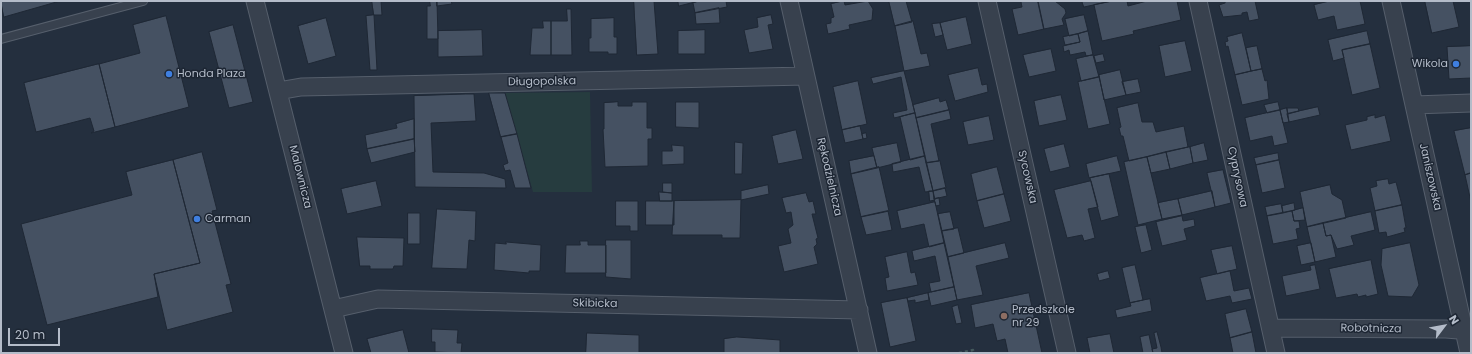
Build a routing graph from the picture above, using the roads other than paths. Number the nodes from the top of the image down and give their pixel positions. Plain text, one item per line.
1 (143, 1) edge
2 (255, 1) edge
3 (790, 1) edge
4 (987, 1) edge
5 (1198, 1) edge
6 (1390, 1) edge
7 (1, 39) edge
8 (806, 76) junction
9 (278, 91) junction
10 (1471, 103) edge
11 (1414, 104) junction
12 (332, 309) junction
13 (859, 310) junction
14 (1271, 328) junction
15 (1468, 331) edge
16 (344, 353) edge
17 (868, 353) edge
18 (1067, 353) edge
19 (1276, 353) edge
20 (1469, 353) edge

1 - 7 lane
2 - 9 street, Malownicza
3 - 8 street, Rękodzielnicza
4 - 18 street, Sycowska
5 - 14 street, Cyprysowa
6 - 11 street, Janiszowska
8 - 9 street, Długopolska
8 - 13 street, Rękodzielnicza
9 - 12 street, Malownicza
10 - 11 street
11 - 15 street, Janiszowska
12 - 13 street, Skibicka
12 - 16 street, Malownicza
13 - 17 street, Rękodzielnicza
14 - 15 street, Robotnicza
14 - 19 street, Cyprysowa
15 - 20 street, Janiszowska

